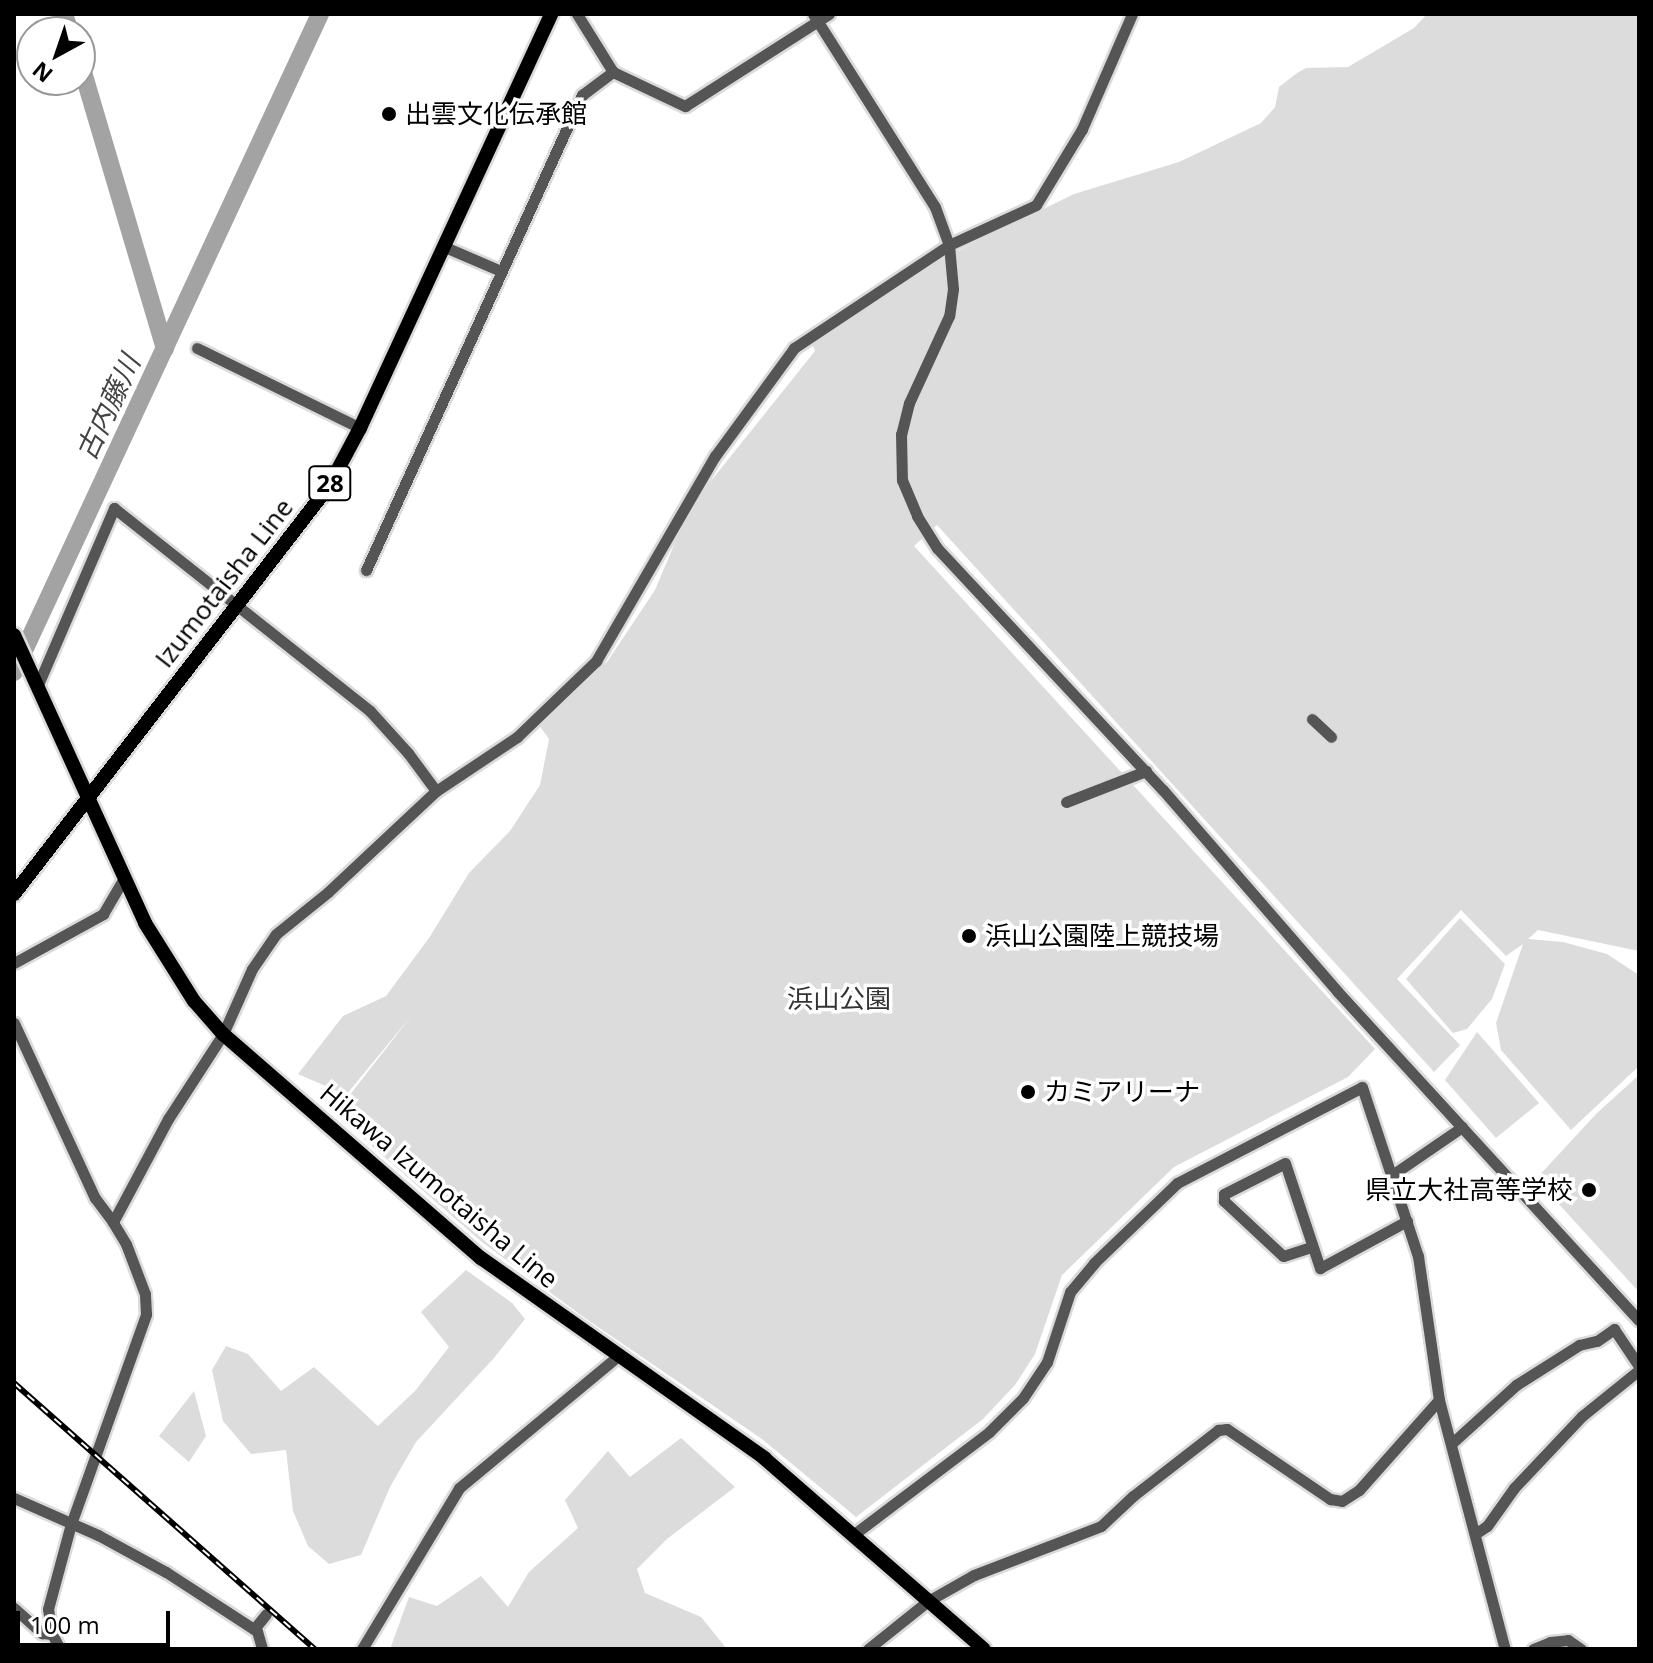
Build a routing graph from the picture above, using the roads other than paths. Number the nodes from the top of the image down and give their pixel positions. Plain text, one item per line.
1 (551, 14) edge
2 (577, 14) edge
3 (829, 14) edge
4 (1132, 14) edge
5 (816, 18) edge
6 (613, 72) junction
7 (949, 245) junction
8 (445, 247) junction
9 (501, 271) junction
10 (197, 348) dead end
11 (360, 428) junction
12 (366, 570) dead end
13 (235, 607) junction
14 (15, 638) edge
15 (36, 684) junction
16 (1312, 719) dead end
17 (1331, 737) dead end
18 (1146, 771) junction
19 (436, 791) junction
20 (87, 800) junction
21 (1066, 802) dead end
22 (124, 878) junction
23 (14, 894) edge
24 (14, 963) edge
25 (14, 1023) edge
26 (223, 1034) junction
27 (1462, 1127) junction
28 (1392, 1175) junction
29 (1407, 1221) junction
30 (113, 1222) junction
31 (1311, 1247) junction
32 (1639, 1320) edge
33 (618, 1356) junction
34 (1639, 1368) edge
35 (1439, 1400) junction
36 (1451, 1444) junction
37 (14, 1498) edge
38 (71, 1524) junction
39 (1475, 1534) junction
40 (853, 1535) junction
41 (928, 1601) junction
42 (14, 1608) edge
43 (266, 1614) dead end
44 (254, 1629) junction
45 (52, 1634) junction
46 (60, 1649) edge
47 (262, 1649) edge
48 (362, 1649) edge
49 (868, 1649) edge
50 (984, 1649) edge
51 (1505, 1649) edge
52 (1533, 1649) edge
53 (1581, 1649) edge

1 - 8 main road, Izumotaisha Line / 28
2 - 6 street
3 - 5 street
4 - 7 street
5 - 6 street
5 - 7 street
6 - 9 street
7 - 18 street
7 - 19 street
8 - 9 street
8 - 11 main road, Izumotaisha Line / 28
9 - 12 street
10 - 11 street
11 - 13 main road, Izumotaisha Line / 28
13 - 15 street
13 - 19 street
13 - 20 main road, Izumotaisha Line / 28
14 - 15 main road, Hikawa Izumotaisha Line
15 - 20 main road, Hikawa Izumotaisha Line
16 - 17 street
18 - 21 street
18 - 27 street
19 - 26 street
20 - 22 main road, Hikawa Izumotaisha Line
20 - 23 main road, Izumotaisha Line / 28
22 - 24 street
22 - 26 main road, Hikawa Izumotaisha Line
25 - 30 street
26 - 30 street
26 - 33 main road, Hikawa Izumotaisha Line
27 - 28 street
27 - 32 street
28 - 29 street
28 - 40 street
29 - 31 street
29 - 35 street
30 - 38 street
31 - 31 street
33 - 40 main road, Hikawa Izumotaisha Line
33 - 48 street
34 - 36 street
34 - 39 street
35 - 36 street
35 - 41 street
36 - 39 street
37 - 38 street
38 - 44 street
38 - 45 street
39 - 51 street
40 - 41 main road, Hikawa Izumotaisha Line
41 - 49 street
41 - 50 main road, Hikawa Izumotaisha Line
42 - 45 street
43 - 44 street
44 - 47 street
45 - 46 street
52 - 53 street

